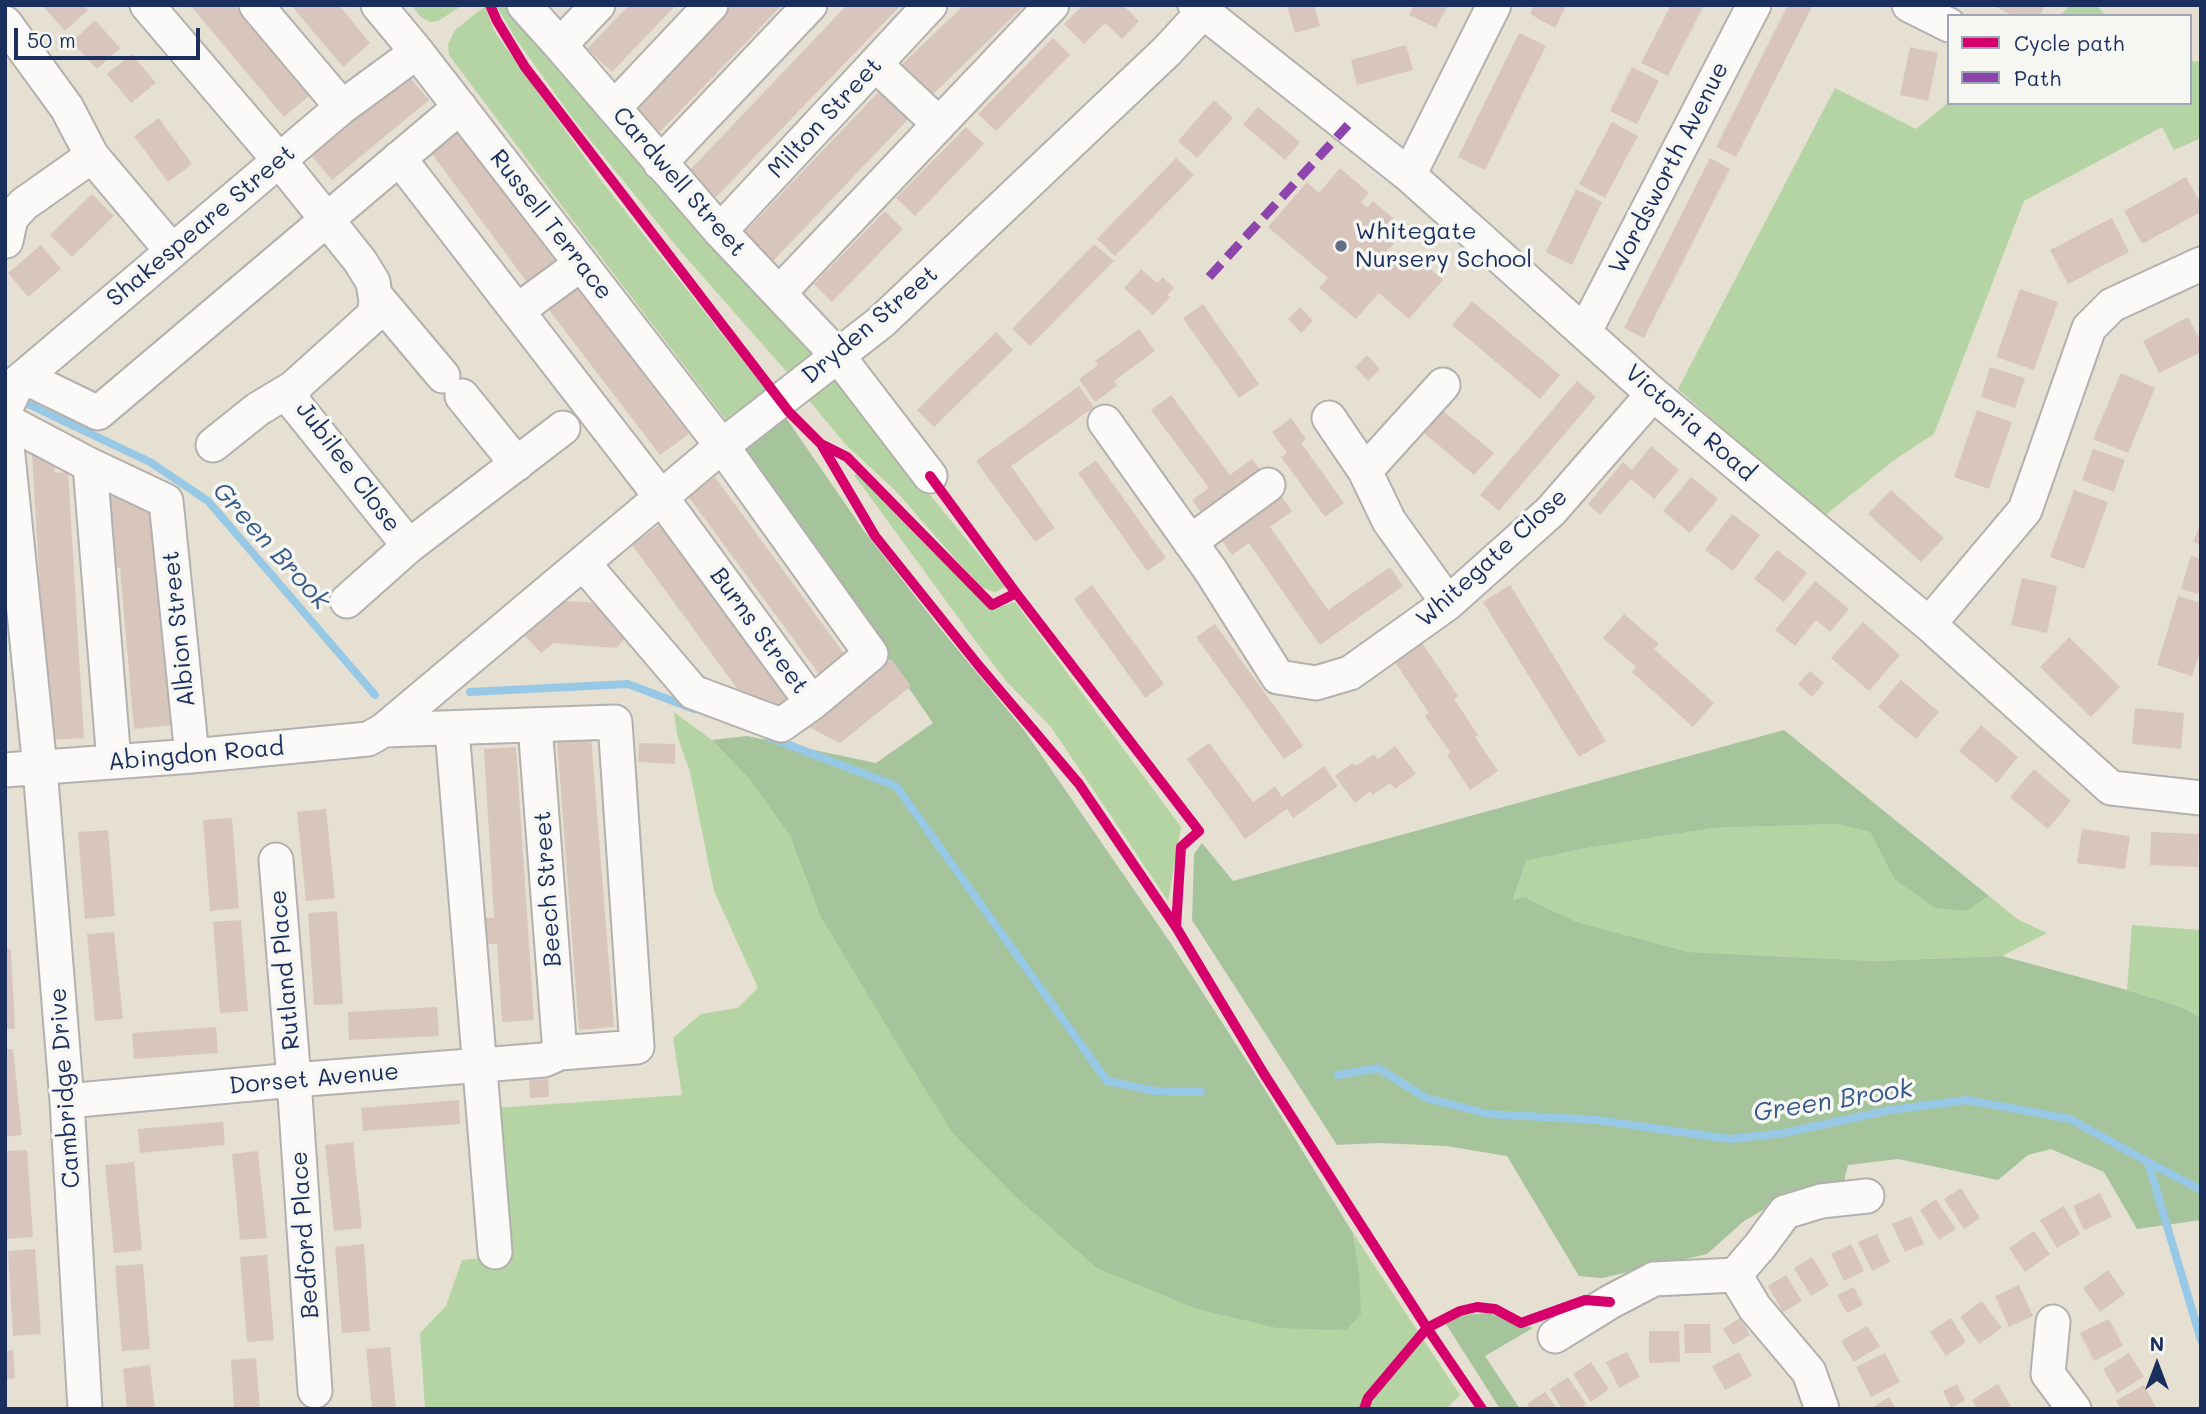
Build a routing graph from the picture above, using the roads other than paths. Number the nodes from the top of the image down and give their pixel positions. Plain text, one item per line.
1 (147, 5) edge
2 (256, 5) edge
3 (378, 5) edge
4 (524, 5) edge
5 (598, 5) edge
6 (711, 5) edge
7 (810, 5) edge
8 (930, 5) edge
9 (1052, 5) edge
10 (1494, 5) edge
11 (1754, 5) edge
12 (1909, 5) edge
13 (1201, 7) edge
14 (5, 23) edge
15 (1947, 24) edge
16 (561, 45) junction
17 (417, 52) junction
18 (875, 64) junction
19 (342, 107) junction
20 (460, 107) junction
21 (614, 108) junction
22 (939, 124) junction
23 (92, 156) junction
24 (399, 158) junction
25 (279, 160) junction
26 (660, 163) junction
27 (1409, 175) junction
28 (326, 219) junction
29 (720, 231) junction
30 (6, 241) edge
31 (172, 251) junction
32 (581, 264) junction
33 (2201, 264) edge
34 (779, 293) junction
35 (375, 295) junction
36 (517, 311) junction
37 (1585, 331) junction
38 (838, 356) junction
39 (1443, 385) dead end
40 (293, 388) junction
41 (1653, 394) junction
42 (11, 405) edge
43 (1329, 418) dead end
44 (1104, 422) dead end
45 (563, 428) dead end
46 (213, 445) dead end
47 (722, 446) junction
48 (517, 464) junction
49 (90, 465) junction
50 (1365, 471) junction
51 (930, 476) dead end
52 (1268, 485) dead end
53 (661, 496) junction
54 (1190, 542) junction
55 (409, 546) junction
56 (583, 563) junction
57 (346, 601) dead end
58 (1448, 603) junction
59 (1929, 624) junction
60 (872, 654) joint
61 (812, 703) junction
62 (536, 725) junction
63 (452, 729) junction
64 (384, 730) junction
65 (192, 756) junction
66 (114, 762) junction
67 (40, 768) junction
68 (5, 771) edge
69 (2201, 799) edge
70 (276, 860) dead end
71 (560, 1053) junction
72 (479, 1066) junction
73 (294, 1080) junction
74 (67, 1101) junction
75 (1867, 1196) dead end
76 (495, 1252) dead end
77 (1735, 1275) junction
78 (2053, 1322) dead end
79 (1555, 1336) dead end
80 (315, 1391) dead end
81 (80, 1408) edge
82 (1822, 1409) edge
83 (2074, 1409) edge

1 - 25 street
2 - 19 street
3 - 17 street, Russell Terrace
4 - 16 street, Cardwell Street
5 - 16 street
6 - 21 street
7 - 26 street
8 - 18 street, Milton Street
9 - 22 street
10 - 27 street
11 - 37 street, Wordsworth Avenue
12 - 15 street
13 - 27 street, Victoria Road
13 - 38 street, Dryden Street
14 - 23 street
16 - 21 street, Cardwell Street
17 - 19 street, Shakespeare Street
17 - 20 street, Russell Terrace
18 - 22 street
18 - 29 street, Milton Street
19 - 25 street, Shakespeare Street
20 - 24 street
20 - 32 street, Russell Terrace
21 - 26 street, Cardwell Street
22 - 34 street
23 - 30 street
23 - 31 street
24 - 28 street
24 - 36 street, Burns Street
25 - 28 street
25 - 31 street, Shakespeare Street
26 - 29 street, Cardwell Street
27 - 37 street, Victoria Road
28 - 35 street
28 - 42 street
29 - 34 street, Cardwell Street
31 - 42 street, Shakespeare Street
32 - 36 street
32 - 47 street, Russell Terrace
33 - 59 street
34 - 38 street, Cardwell Street
35 - 40 street, Jubilee Close
35 - 48 street
36 - 53 street, Burns Street
37 - 41 street, Victoria Road
38 - 47 street, Dryden Street
38 - 51 street, Cardwell Street
39 - 50 street
40 - 46 street
40 - 55 street, Jubilee Close
41 - 58 street, Whitegate Close
41 - 59 street, Victoria Road
42 - 49 street
42 - 67 street, Cambridge Drive
43 - 50 street
44 - 54 street, Whitegate Close
45 - 48 street, Jubilee Close
47 - 53 street, Dryden Street
47 - 60 street, Russell Terrace
48 - 55 street, Jubilee Close
49 - 65 street, Albion Street
49 - 66 street
50 - 58 street
52 - 54 street
53 - 56 street, Dryden Street
53 - 61 street, Burns Street
54 - 58 street, Whitegate Close
55 - 57 street, Jubilee Close
56 - 61 street
56 - 64 street, Dryden Street
59 - 69 street, Victoria Road
60 - 61 street, Burns Street
62 - 63 street
62 - 71 street, Beech Street
62 - 71 street, Dorset Avenue
63 - 64 street
63 - 72 street
64 - 65 street, Abingdon Road
65 - 66 street, Abingdon Road
66 - 67 street, Abingdon Road
67 - 68 street, Abingdon Road
67 - 74 street, Cambridge Drive
70 - 73 street, Rutland Place
71 - 72 street, Dorset Avenue
72 - 73 street, Dorset Avenue
72 - 76 street
73 - 74 street, Dorset Avenue
73 - 80 street, Bedford Place
74 - 81 street, Cambridge Drive
75 - 77 street
77 - 79 street
77 - 82 street
78 - 83 street

